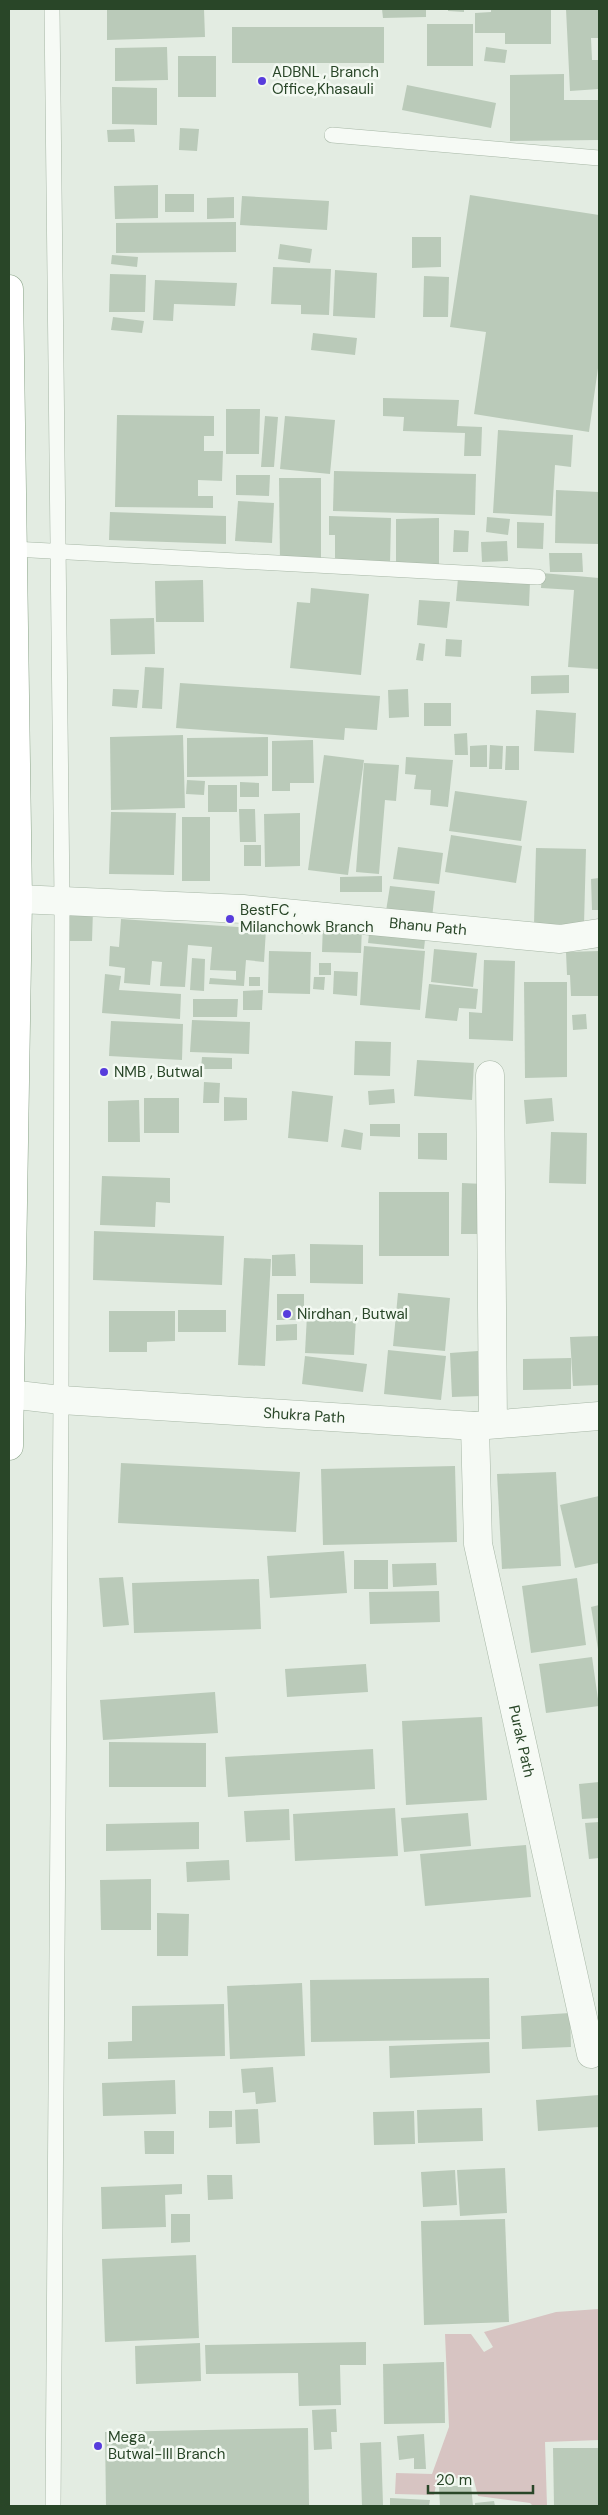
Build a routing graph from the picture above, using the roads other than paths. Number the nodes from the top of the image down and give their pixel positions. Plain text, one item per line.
1 (52, 9) edge
2 (332, 135) dead end
3 (599, 158) edge
4 (9, 289) edge
5 (13, 549) junction
6 (58, 551) junction
7 (538, 577) dead end
8 (18, 899) junction
9 (62, 900) junction
10 (599, 933) edge
11 (490, 1075) dead end
12 (9, 1394) edge
13 (61, 1400) junction
14 (599, 1416) edge
15 (484, 1425) junction
16 (9, 1446) edge
17 (591, 2054) dead end
18 (53, 2506) edge

1 - 6 lane
2 - 3 lane
4 - 5 highway
5 - 6 lane
5 - 8 highway
6 - 7 lane
6 - 9 lane
8 - 9 street, Bhanu Path
8 - 12 highway
9 - 10 street, Bhanu Path
9 - 13 lane
11 - 15 street, Purak Path
12 - 13 street, Shukra Path
12 - 16 highway
13 - 15 street, Shukra Path
13 - 18 lane
14 - 15 street, Shukra Path
15 - 17 street, Purak Path

